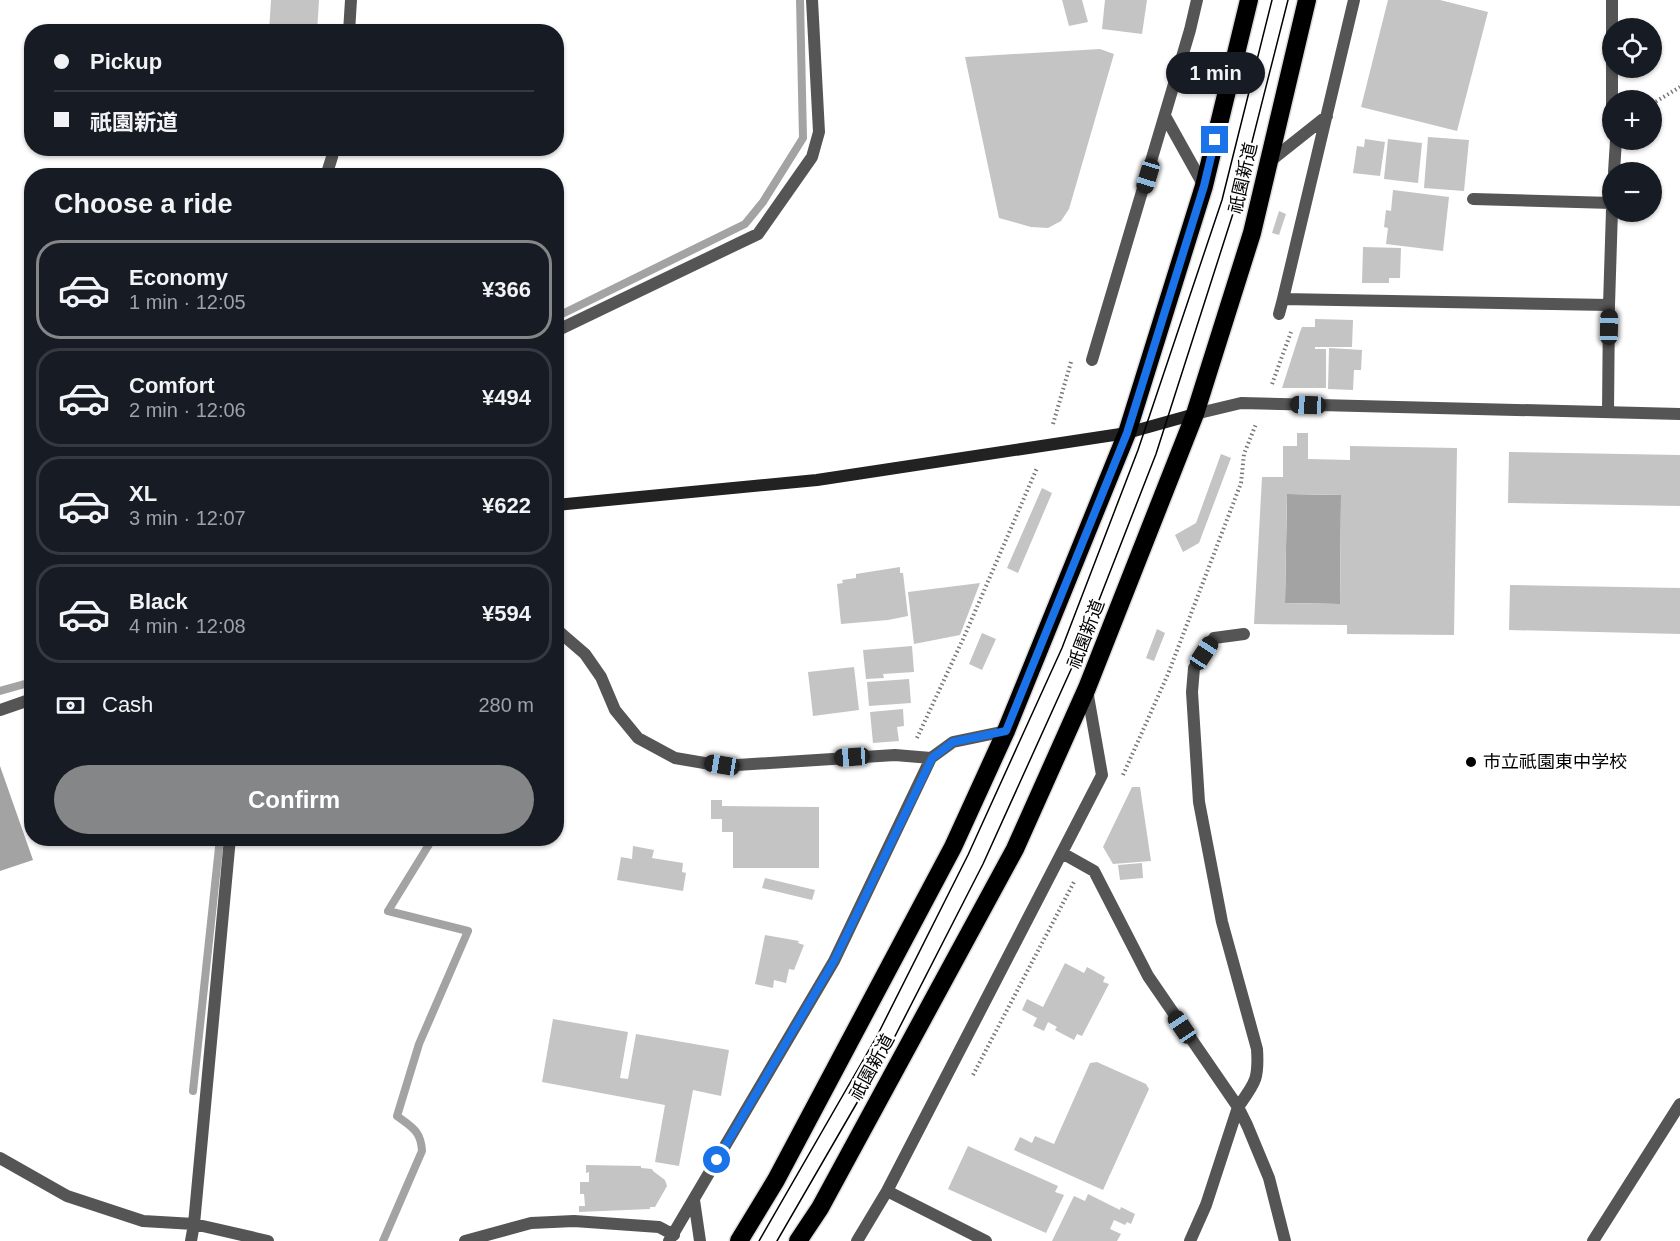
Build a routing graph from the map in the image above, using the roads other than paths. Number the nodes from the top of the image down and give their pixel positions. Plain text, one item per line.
1 (351, 0) edge
2 (812, 0) edge
3 (1197, 0) edge
4 (1249, 0) edge
5 (1307, 0) edge
6 (1354, 0) edge
7 (1612, 0) edge
8 (350, 24) edge
9 (1612, 90) edge
10 (1165, 116) junction
11 (1327, 116) junction
12 (1269, 162) junction
13 (1204, 186) junction
14 (1473, 199) dead end
15 (1602, 203) edge
16 (1612, 222) edge
17 (1283, 299) junction
18 (1609, 305) junction
19 (1279, 314) dead end
20 (564, 327) edge
21 (1092, 360) dead end
22 (1608, 412) junction
23 (1195, 414) junction
24 (1680, 414) edge
25 (1127, 433) junction
26 (564, 504) edge
27 (1244, 634) dead end
28 (564, 636) edge
29 (1087, 688) junction
30 (24, 702) edge
31 (0, 710) edge
32 (1006, 731) junction
33 (932, 758) junction
34 (229, 846) edge
35 (1062, 852) junction
36 (1680, 1104) edge
37 (1238, 1107) junction
38 (0, 1158) edge
39 (887, 1191) junction
40 (694, 1200) junction
41 (194, 1224) junction
42 (672, 1238) edge
43 (191, 1241) edge
44 (268, 1241) edge
45 (465, 1241) edge
46 (700, 1241) edge
47 (739, 1241) edge
48 (798, 1241) edge
49 (856, 1241) edge
50 (986, 1241) edge
51 (1190, 1241) edge
52 (1285, 1241) edge
53 (1593, 1241) edge

1 - 8 street
2 - 20 street
3 - 10 street
4 - 13 highway, 祇園新道
5 - 12 highway, 祇園新道
6 - 11 street
7 - 9 street
10 - 13 street
10 - 21 street
11 - 12 street
11 - 17 street
12 - 23 highway, 祇園新道
13 - 25 highway, 祇園新道
14 - 15 street
16 - 18 street
17 - 18 street
17 - 19 street
18 - 22 street
22 - 23 street
22 - 24 street
23 - 25 street
23 - 29 highway, 祇園新道
25 - 26 street
25 - 32 highway, 祇園新道
27 - 37 street
28 - 33 street
29 - 35 street
29 - 48 highway, 祇園新道
30 - 31 street
32 - 33 street
32 - 47 highway, 祇園新道
33 - 40 street
34 - 41 street
35 - 37 street
35 - 39 street
36 - 53 street
37 - 51 street
37 - 52 street
38 - 41 street
39 - 49 street
39 - 50 street
40 - 42 street
40 - 46 street
41 - 43 street
41 - 44 street
42 - 45 street

